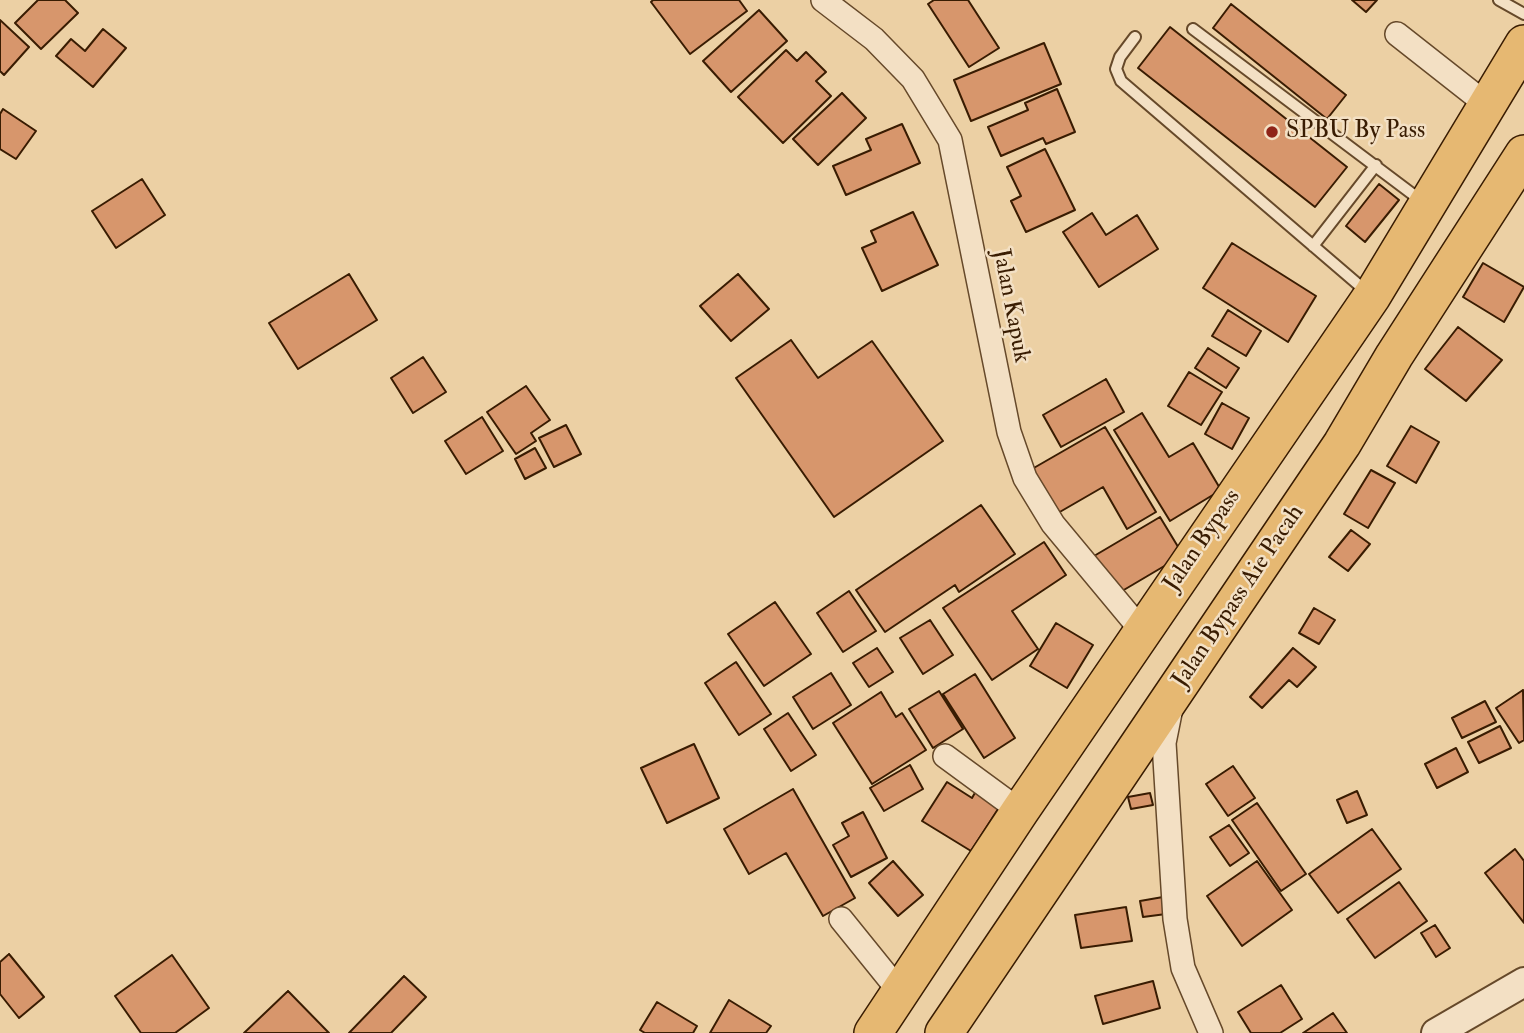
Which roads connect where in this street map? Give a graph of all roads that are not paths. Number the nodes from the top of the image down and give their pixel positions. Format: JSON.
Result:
{"nodes":[{"id":1,"x":823,"y":0,"type":"edge"},
{"id":2,"x":1499,"y":0,"type":"edge"},
{"id":3,"x":1524,"y":14,"type":"edge"},
{"id":4,"x":1193,"y":29,"type":"dead end"},
{"id":5,"x":1397,"y":34,"type":"dead end"},
{"id":6,"x":1135,"y":37,"type":"dead end"},
{"id":7,"x":1524,"y":44,"type":"edge"},
{"id":8,"x":1486,"y":104,"type":"junction"},
{"id":9,"x":1524,"y":154,"type":"edge"},
{"id":10,"x":1376,"y":165,"type":"junction"},
{"id":11,"x":1428,"y":206,"type":"junction"},
{"id":12,"x":1313,"y":246,"type":"junction"},
{"id":13,"x":1372,"y":296,"type":"junction"},
{"id":14,"x":1142,"y":631,"type":"junction"},
{"id":15,"x":1173,"y":695,"type":"junction"},
{"id":16,"x":945,"y":756,"type":"dead end"},
{"id":17,"x":1020,"y":811,"type":"junction"},
{"id":18,"x":841,"y":919,"type":"dead end"},
{"id":19,"x":1524,"y":982,"type":"edge"},
{"id":20,"x":900,"y":992,"type":"junction"},
{"id":21,"x":873,"y":1033,"type":"edge"},
{"id":22,"x":944,"y":1033,"type":"edge"},
{"id":23,"x":1212,"y":1033,"type":"edge"},
{"id":24,"x":1436,"y":1033,"type":"edge"}],
"edges":[{"from":1,"to":14,"type":"street","name":"Jalan Kapuk"},
{"from":2,"to":3,"type":"lane"},
{"from":4,"to":10,"type":"lane"},
{"from":5,"to":8,"type":"street"},
{"from":6,"to":12,"type":"lane"},
{"from":7,"to":8,"type":"highway","name":"Jalan Bypass"},
{"from":8,"to":11,"type":"highway","name":"Jalan Bypass"},
{"from":9,"to":15,"type":"highway","name":"Jalan Bypass Aie Pacah"},
{"from":10,"to":11,"type":"lane"},
{"from":10,"to":12,"type":"lane"},
{"from":11,"to":13,"type":"highway","name":"Jalan Bypass"},
{"from":12,"to":13,"type":"lane"},
{"from":13,"to":14,"type":"highway","name":"Jalan Bypass"},
{"from":14,"to":17,"type":"highway","name":"Jalan Bypass"},
{"from":15,"to":22,"type":"highway","name":"Jalan Bypass Aie Pacah"},
{"from":15,"to":23,"type":"street"},
{"from":16,"to":17,"type":"street"},
{"from":17,"to":20,"type":"highway","name":"Jalan Bypass"},
{"from":18,"to":20,"type":"street"},
{"from":19,"to":24,"type":"street"},
{"from":20,"to":21,"type":"highway","name":"Jalan Bypass"}]}
